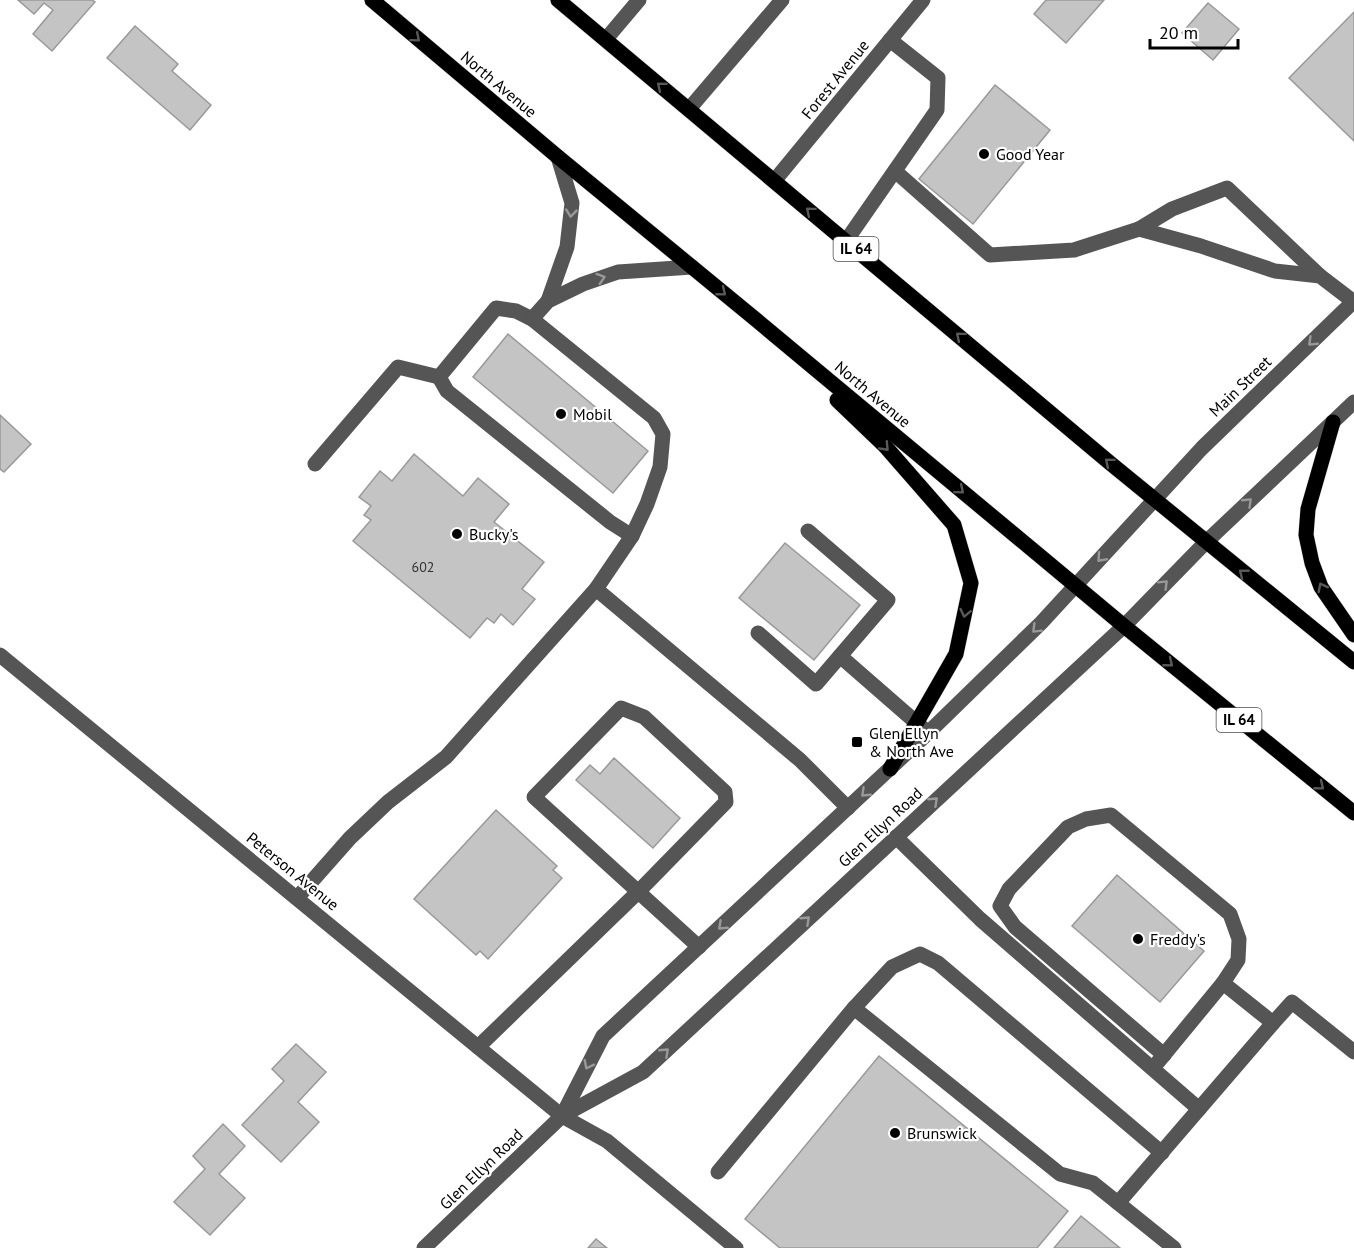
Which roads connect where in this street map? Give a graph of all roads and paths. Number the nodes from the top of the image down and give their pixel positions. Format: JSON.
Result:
{"nodes":[{"id":1,"x":372,"y":0,"type":"edge"},
{"id":2,"x":558,"y":0,"type":"edge"},
{"id":3,"x":639,"y":0,"type":"edge"},
{"id":4,"x":782,"y":0,"type":"edge"},
{"id":5,"x":923,"y":0,"type":"edge"},
{"id":6,"x":606,"y":39,"type":"junction"},
{"id":7,"x":890,"y":40,"type":"junction"},
{"id":8,"x":689,"y":109,"type":"junction"},
{"id":9,"x":558,"y":157,"type":"junction"},
{"id":10,"x":895,"y":171,"type":"junction"},
{"id":11,"x":775,"y":180,"type":"junction"},
{"id":12,"x":1139,"y":229,"type":"junction"},
{"id":13,"x":846,"y":240,"type":"junction"},
{"id":14,"x":692,"y":267,"type":"junction"},
{"id":15,"x":1320,"y":276,"type":"junction"},
{"id":16,"x":548,"y":301,"type":"junction"},
{"id":17,"x":1354,"y":302,"type":"edge"},
{"id":18,"x":754,"y":318,"type":"junction"},
{"id":19,"x":532,"y":319,"type":"junction"},
{"id":20,"x":439,"y":377,"type":"junction"},
{"id":21,"x":1354,"y":402,"type":"edge"},
{"id":22,"x":1333,"y":422,"type":"junction"},
{"id":23,"x":315,"y":464,"type":"dead end"},
{"id":24,"x":1154,"y":499,"type":"junction"},
{"id":25,"x":808,"y":531,"type":"dead end"},
{"id":26,"x":632,"y":536,"type":"junction"},
{"id":27,"x":1206,"y":542,"type":"junction"},
{"id":28,"x":1076,"y":586,"type":"junction"},
{"id":29,"x":596,"y":589,"type":"junction"},
{"id":30,"x":1124,"y":626,"type":"junction"},
{"id":31,"x":758,"y":633,"type":"dead end"},
{"id":32,"x":1354,"y":635,"type":"edge"},
{"id":33,"x":0,"y":655,"type":"edge"},
{"id":34,"x":840,"y":656,"type":"junction"},
{"id":35,"x":1354,"y":662,"type":"edge"},
{"id":36,"x":923,"y":728,"type":"junction"},
{"id":37,"x":890,"y":769,"type":"joint"},
{"id":38,"x":848,"y":808,"type":"junction"},
{"id":39,"x":1354,"y":813,"type":"edge"},
{"id":40,"x":896,"y":837,"type":"junction"},
{"id":41,"x":638,"y":892,"type":"junction"},
{"id":42,"x":297,"y":898,"type":"junction"},
{"id":43,"x":699,"y":947,"type":"junction"},
{"id":44,"x":1223,"y":983,"type":"junction"},
{"id":45,"x":854,"y":1008,"type":"junction"},
{"id":46,"x":1273,"y":1023,"type":"junction"},
{"id":47,"x":478,"y":1047,"type":"junction"},
{"id":48,"x":1354,"y":1052,"type":"edge"},
{"id":49,"x":1164,"y":1055,"type":"junction"},
{"id":50,"x":1152,"y":1069,"type":"junction"},
{"id":51,"x":1199,"y":1109,"type":"junction"},
{"id":52,"x":562,"y":1116,"type":"junction"},
{"id":53,"x":1162,"y":1153,"type":"junction"},
{"id":54,"x":718,"y":1172,"type":"dead end"},
{"id":55,"x":1118,"y":1203,"type":"junction"},
{"id":56,"x":424,"y":1248,"type":"edge"},
{"id":57,"x":736,"y":1248,"type":"edge"},
{"id":58,"x":1173,"y":1248,"type":"edge"}],
"edges":[{"from":1,"to":9,"type":"main road","name":"North Avenue","number":"IL 64","one_way":true},
{"from":2,"to":6,"type":"main road","number":"IL 64"},
{"from":3,"to":6,"type":"street"},
{"from":4,"to":8,"type":"street"},
{"from":5,"to":7,"type":"street","name":"Forest Avenue"},
{"from":8,"to":6,"type":"main road","number":"IL 64","one_way":true},
{"from":7,"to":10,"type":"street"},
{"from":7,"to":11,"type":"street","name":"Forest Avenue"},
{"from":8,"to":11,"type":"main road","number":"IL 64"},
{"from":9,"to":14,"type":"main road","name":"North Avenue","number":"IL 64"},
{"from":9,"to":16,"type":"street","one_way":true},
{"from":10,"to":12,"type":"street"},
{"from":10,"to":13,"type":"street"},
{"from":13,"to":11,"type":"main road","number":"IL 64","one_way":true},
{"from":12,"to":15,"type":"street"},
{"from":12,"to":15,"type":"street"},
{"from":24,"to":13,"type":"main road","number":"IL 64","one_way":true},
{"from":16,"to":14,"type":"street","one_way":true},
{"from":14,"to":18,"type":"main road","name":"North Avenue","number":"IL 64","one_way":true},
{"from":15,"to":17,"type":"street"},
{"from":16,"to":19,"type":"street"},
{"from":17,"to":24,"type":"street","name":"Main Street","one_way":true},
{"from":18,"to":28,"type":"main road","name":"North Avenue","number":"IL 64","one_way":true},
{"from":18,"to":36,"type":"main road","one_way":true},
{"from":19,"to":20,"type":"street"},
{"from":19,"to":26,"type":"street"},
{"from":20,"to":23,"type":"street"},
{"from":20,"to":26,"type":"street"},
{"from":21,"to":22,"type":"street"},
{"from":27,"to":22,"type":"street","one_way":true},
{"from":32,"to":22,"type":"main road","one_way":true},
{"from":24,"to":27,"type":"main road","number":"IL 64"},
{"from":24,"to":28,"type":"street","one_way":true},
{"from":25,"to":34,"type":"street"},
{"from":26,"to":29,"type":"street"},
{"from":30,"to":27,"type":"street","name":"Glen Ellyn Road","one_way":true},
{"from":35,"to":27,"type":"main road","number":"IL 64","one_way":true},
{"from":28,"to":30,"type":"main road","name":"North Avenue","number":"IL 64"},
{"from":28,"to":36,"type":"street","one_way":true},
{"from":29,"to":38,"type":"street"},
{"from":29,"to":42,"type":"street"},
{"from":30,"to":39,"type":"main road","name":"North Avenue","number":"IL 64","one_way":true},
{"from":40,"to":30,"type":"street","name":"Glen Ellyn Road","one_way":true},
{"from":31,"to":34,"type":"street"},
{"from":33,"to":42,"type":"street","name":"Peterson Avenue"},
{"from":34,"to":36,"type":"street"},
{"from":36,"to":37,"type":"main road"},
{"from":37,"to":38,"type":"street","name":"Glen Ellyn Road","one_way":true},
{"from":38,"to":43,"type":"street","name":"Glen Ellyn Road","one_way":true},
{"from":40,"to":50,"type":"street"},
{"from":52,"to":40,"type":"street","name":"Glen Ellyn Road","one_way":true},
{"from":41,"to":41,"type":"street"},
{"from":41,"to":43,"type":"street"},
{"from":41,"to":47,"type":"street"},
{"from":42,"to":47,"type":"street","name":"Peterson Avenue"},
{"from":43,"to":52,"type":"street","name":"Glen Ellyn Road","one_way":true},
{"from":44,"to":46,"type":"street"},
{"from":44,"to":49,"type":"street"},
{"from":44,"to":49,"type":"street"},
{"from":45,"to":53,"type":"street"},
{"from":45,"to":54,"type":"street"},
{"from":45,"to":55,"type":"street"},
{"from":46,"to":48,"type":"street"},
{"from":46,"to":51,"type":"street"},
{"from":47,"to":52,"type":"street","name":"Peterson Avenue"},
{"from":49,"to":50,"type":"street"},
{"from":50,"to":51,"type":"street"},
{"from":51,"to":53,"type":"street"},
{"from":52,"to":56,"type":"street","name":"Glen Ellyn Road"},
{"from":52,"to":57,"type":"street","name":"Peterson Avenue"},
{"from":53,"to":55,"type":"street"},
{"from":55,"to":58,"type":"street"}]}
